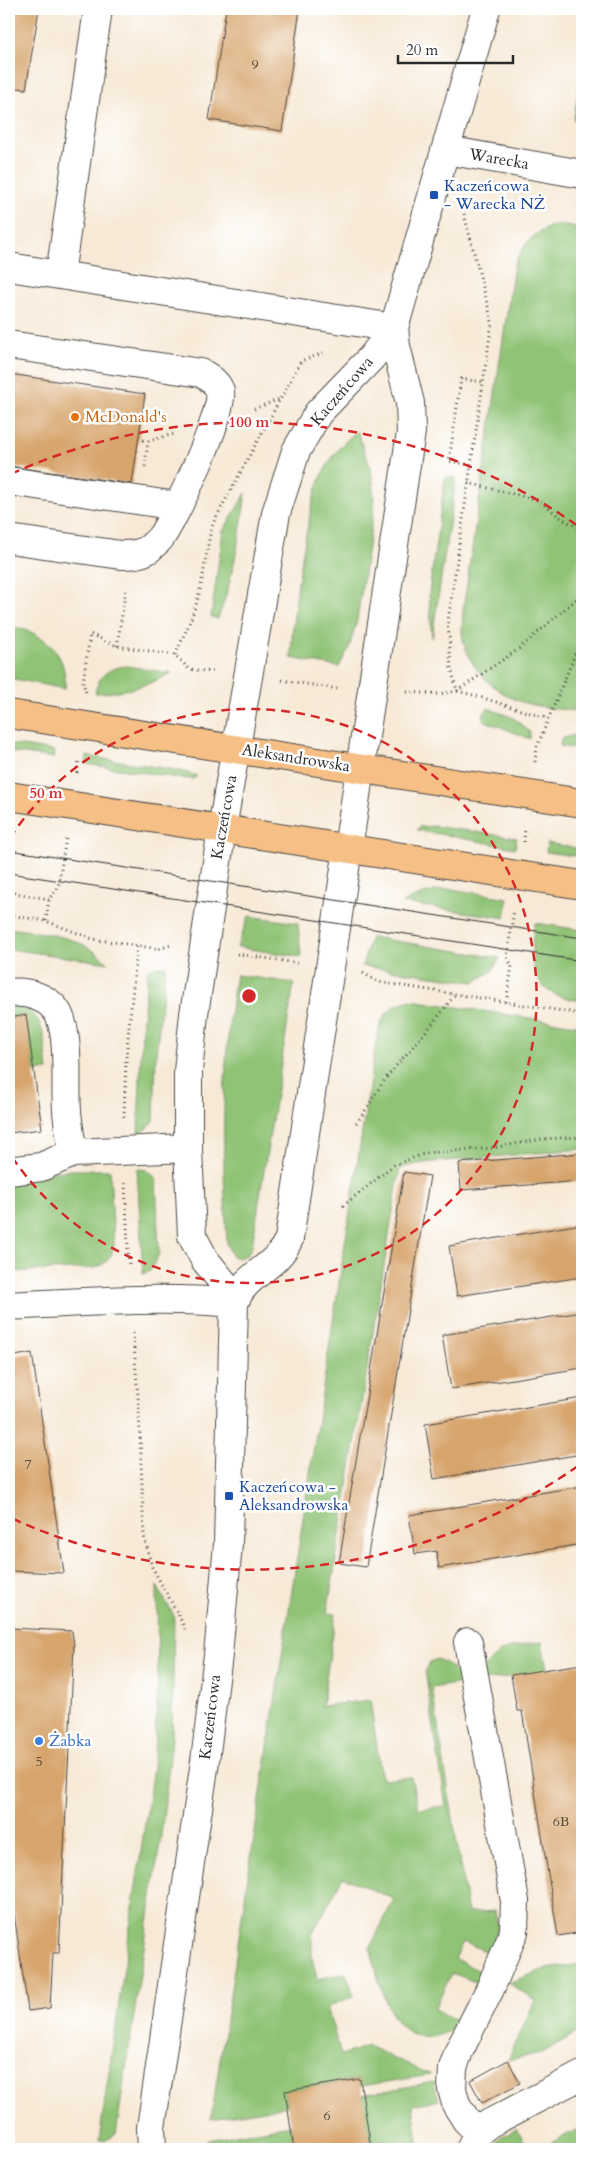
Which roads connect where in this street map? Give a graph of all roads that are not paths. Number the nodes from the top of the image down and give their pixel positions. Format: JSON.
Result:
{"nodes":[{"id":1,"x":98,"y":9,"type":"edge"},
{"id":2,"x":486,"y":9,"type":"edge"},
{"id":3,"x":446,"y":150,"type":"junction"},
{"id":4,"x":582,"y":174,"type":"edge"},
{"id":5,"x":9,"y":267,"type":"edge"},
{"id":6,"x":60,"y":275,"type":"junction"},
{"id":7,"x":394,"y":328,"type":"junction"},
{"id":8,"x":9,"y":345,"type":"edge"},
{"id":9,"x":9,"y":481,"type":"edge"},
{"id":10,"x":178,"y":506,"type":"junction"},
{"id":11,"x":9,"y":539,"type":"edge"},
{"id":12,"x":9,"y":714,"type":"edge"},
{"id":13,"x":236,"y":748,"type":"junction"},
{"id":14,"x":362,"y":768,"type":"junction"},
{"id":15,"x":9,"y":796,"type":"edge"},
{"id":16,"x":582,"y":803,"type":"edge"},
{"id":17,"x":222,"y":829,"type":"junction"},
{"id":18,"x":349,"y":849,"type":"junction"},
{"id":19,"x":582,"y":884,"type":"edge"},
{"id":20,"x":9,"y":992,"type":"edge"},
{"id":21,"x":188,"y":1148,"type":"junction"},
{"id":22,"x":73,"y":1153,"type":"junction"},
{"id":23,"x":9,"y":1171,"type":"edge"},
{"id":24,"x":234,"y":1303,"type":"junction"},
{"id":25,"x":9,"y":1306,"type":"edge"},
{"id":26,"x":468,"y":1642,"type":"dead end"},
{"id":27,"x":582,"y":2075,"type":"edge"},
{"id":28,"x":474,"y":2140,"type":"edge"},
{"id":29,"x":148,"y":2142,"type":"edge"}],
"edges":[{"from":1,"to":6,"type":"street"},
{"from":2,"to":3,"type":"street","name":"Kaczeńcowa"},
{"from":3,"to":4,"type":"street","name":"Warecka"},
{"from":3,"to":7,"type":"street","name":"Kaczeńcowa"},
{"from":5,"to":6,"type":"street"},
{"from":6,"to":7,"type":"street"},
{"from":7,"to":13,"type":"street","name":"Kaczeńcowa"},
{"from":7,"to":14,"type":"street","name":"Kaczeńcowa"},
{"from":8,"to":10,"type":"street"},
{"from":9,"to":10,"type":"street"},
{"from":10,"to":11,"type":"street"},
{"from":12,"to":13,"type":"main road","name":"Aleksandrowska"},
{"from":13,"to":14,"type":"main road","name":"Aleksandrowska"},
{"from":13,"to":17,"type":"street","name":"Kaczeńcowa"},
{"from":14,"to":16,"type":"main road","name":"Aleksandrowska"},
{"from":14,"to":18,"type":"street","name":"Kaczeńcowa"},
{"from":15,"to":17,"type":"main road"},
{"from":17,"to":18,"type":"main road"},
{"from":17,"to":21,"type":"street","name":"Kaczeńcowa"},
{"from":18,"to":19,"type":"main road"},
{"from":18,"to":24,"type":"street","name":"Kaczeńcowa"},
{"from":20,"to":22,"type":"street"},
{"from":21,"to":22,"type":"street"},
{"from":21,"to":24,"type":"street","name":"Kaczeńcowa"},
{"from":22,"to":23,"type":"street"},
{"from":24,"to":25,"type":"street"},
{"from":24,"to":29,"type":"street","name":"Kaczeńcowa"},
{"from":26,"to":28,"type":"street"},
{"from":27,"to":28,"type":"street"}]}
